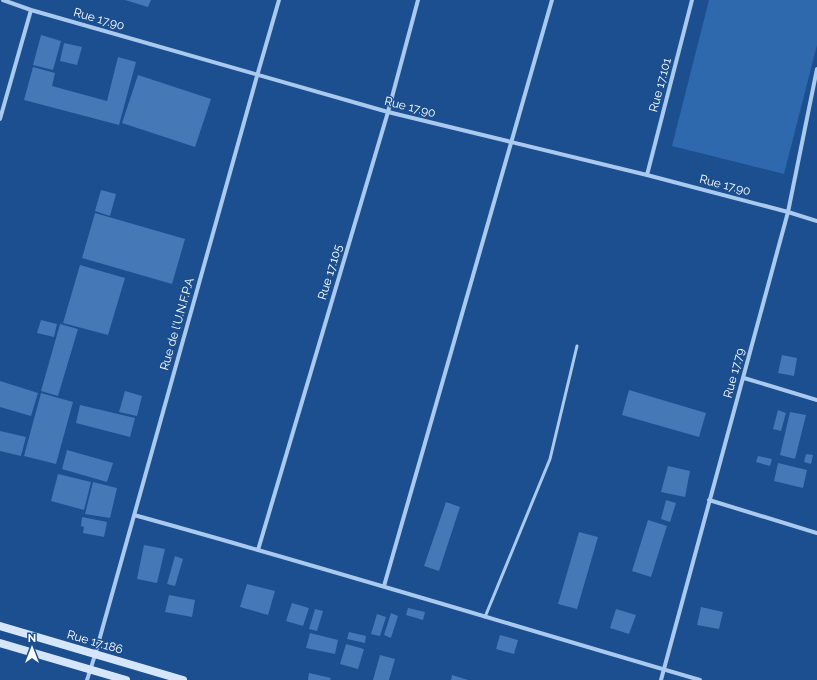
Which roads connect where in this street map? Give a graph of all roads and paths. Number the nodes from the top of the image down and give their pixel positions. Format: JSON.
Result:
{"nodes":[{"id":1,"x":3,"y":0,"type":"edge"},
{"id":2,"x":279,"y":0,"type":"edge"},
{"id":3,"x":418,"y":0,"type":"edge"},
{"id":4,"x":552,"y":0,"type":"edge"},
{"id":5,"x":692,"y":0,"type":"edge"},
{"id":6,"x":31,"y":10,"type":"junction"},
{"id":7,"x":817,"y":68,"type":"edge"},
{"id":8,"x":257,"y":76,"type":"junction"},
{"id":9,"x":388,"y":112,"type":"junction"},
{"id":10,"x":0,"y":119,"type":"edge"},
{"id":11,"x":512,"y":143,"type":"junction"},
{"id":12,"x":647,"y":175,"type":"junction"},
{"id":13,"x":788,"y":212,"type":"junction"},
{"id":14,"x":817,"y":221,"type":"edge"},
{"id":15,"x":577,"y":346,"type":"dead end"},
{"id":16,"x":744,"y":378,"type":"junction"},
{"id":17,"x":817,"y":400,"type":"edge"},
{"id":18,"x":709,"y":500,"type":"junction"},
{"id":19,"x":134,"y":515,"type":"junction"},
{"id":20,"x":817,"y":533,"type":"edge"},
{"id":21,"x":258,"y":550,"type":"junction"},
{"id":22,"x":384,"y":586,"type":"junction"},
{"id":23,"x":485,"y":617,"type":"junction"},
{"id":24,"x":0,"y":626,"type":"edge"},
{"id":25,"x":0,"y":643,"type":"edge"},
{"id":26,"x":95,"y":655,"type":"junction"},
{"id":27,"x":664,"y":669,"type":"junction"},
{"id":28,"x":90,"y":670,"type":"junction"},
{"id":29,"x":87,"y":680,"type":"edge"},
{"id":30,"x":126,"y":680,"type":"edge"},
{"id":31,"x":183,"y":680,"type":"edge"},
{"id":32,"x":661,"y":680,"type":"edge"},
{"id":33,"x":700,"y":680,"type":"edge"}],
"edges":[{"from":1,"to":6,"type":"street","name":"Rue 17.90"},
{"from":2,"to":8,"type":"street","name":"Rue de l'U.N.F.P.A"},
{"from":3,"to":9,"type":"street","name":"Rue 17.105"},
{"from":4,"to":11,"type":"street"},
{"from":5,"to":12,"type":"street","name":"Rue 17.101"},
{"from":6,"to":8,"type":"street","name":"Rue 17.90"},
{"from":6,"to":10,"type":"street"},
{"from":7,"to":13,"type":"street","name":"Rue 17.79"},
{"from":8,"to":9,"type":"street","name":"Rue 17.90"},
{"from":8,"to":19,"type":"street","name":"Rue de l'U.N.F.P.A"},
{"from":9,"to":11,"type":"street","name":"Rue 17.90"},
{"from":9,"to":21,"type":"street","name":"Rue 17.105"},
{"from":11,"to":12,"type":"street","name":"Rue 17.90"},
{"from":11,"to":22,"type":"street"},
{"from":12,"to":13,"type":"street","name":"Rue 17.90"},
{"from":13,"to":14,"type":"street","name":"Rue 17.90"},
{"from":13,"to":16,"type":"street","name":"Rue 17.79"},
{"from":15,"to":23,"type":"lane"},
{"from":16,"to":17,"type":"street"},
{"from":16,"to":18,"type":"street","name":"Rue 17.79"},
{"from":18,"to":20,"type":"street"},
{"from":18,"to":27,"type":"street","name":"Rue 17.79"},
{"from":19,"to":21,"type":"street"},
{"from":19,"to":26,"type":"street","name":"Rue de l'U.N.F.P.A"},
{"from":21,"to":22,"type":"street"},
{"from":22,"to":23,"type":"street"},
{"from":23,"to":27,"type":"street"},
{"from":24,"to":26,"type":"main road","name":"Rue 17.186"},
{"from":25,"to":28,"type":"main road"},
{"from":26,"to":28,"type":"street","name":"Rue de l'U.N.F.P.A"},
{"from":26,"to":31,"type":"main road","name":"Rue 17.186"},
{"from":27,"to":32,"type":"street","name":"Rue 17.79"},
{"from":27,"to":33,"type":"street"},
{"from":28,"to":29,"type":"street"},
{"from":28,"to":30,"type":"main road"}]}
